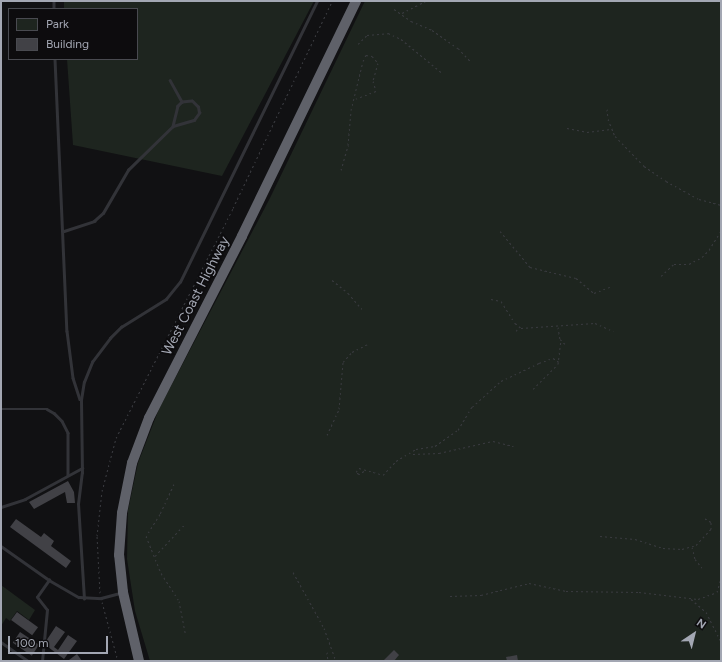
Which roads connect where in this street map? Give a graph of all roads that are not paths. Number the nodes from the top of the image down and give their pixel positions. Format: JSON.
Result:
{"nodes":[{"id":1,"x":317,"y":1,"type":"edge"},
{"id":2,"x":356,"y":1,"type":"edge"},
{"id":3,"x":55,"y":60,"type":"edge"},
{"id":4,"x":170,"y":80,"type":"dead end"},
{"id":5,"x":182,"y":102,"type":"junction"},
{"id":6,"x":173,"y":126,"type":"junction"},
{"id":7,"x":64,"y":231,"type":"junction"},
{"id":8,"x":81,"y":400,"type":"junction"},
{"id":9,"x":1,"y":409,"type":"edge"},
{"id":10,"x":82,"y":468,"type":"junction"},
{"id":11,"x":68,"y":475,"type":"junction"},
{"id":12,"x":1,"y":507,"type":"edge"},
{"id":13,"x":1,"y":546,"type":"edge"},
{"id":14,"x":49,"y":580,"type":"junction"},
{"id":15,"x":123,"y":592,"type":"junction"},
{"id":16,"x":84,"y":599,"type":"junction"},
{"id":17,"x":130,"y":618,"type":"junction"},
{"id":18,"x":1,"y":642,"type":"edge"},
{"id":19,"x":28,"y":661,"type":"edge"},
{"id":20,"x":42,"y":661,"type":"edge"},
{"id":21,"x":139,"y":661,"type":"edge"},
{"id":22,"x":145,"y":661,"type":"edge"}],
"edges":[{"from":1,"to":8,"type":"lane"},
{"from":2,"to":15,"type":"highway","name":"West Coast Highway"},
{"from":3,"to":7,"type":"lane"},
{"from":4,"to":5,"type":"lane"},
{"from":5,"to":6,"type":"lane"},
{"from":5,"to":6,"type":"lane"},
{"from":6,"to":7,"type":"lane"},
{"from":7,"to":8,"type":"lane"},
{"from":8,"to":10,"type":"lane"},
{"from":9,"to":11,"type":"lane"},
{"from":10,"to":11,"type":"lane"},
{"from":10,"to":16,"type":"lane"},
{"from":11,"to":12,"type":"lane"},
{"from":13,"to":14,"type":"lane"},
{"from":14,"to":16,"type":"lane"},
{"from":14,"to":20,"type":"lane"},
{"from":15,"to":16,"type":"lane"},
{"from":15,"to":17,"type":"highway","name":"West Coast Highway"},
{"from":17,"to":21,"type":"highway","name":"West Coast Highway"},
{"from":17,"to":22,"type":"highway","name":"West Coast Highway"},
{"from":18,"to":19,"type":"lane"}]}
